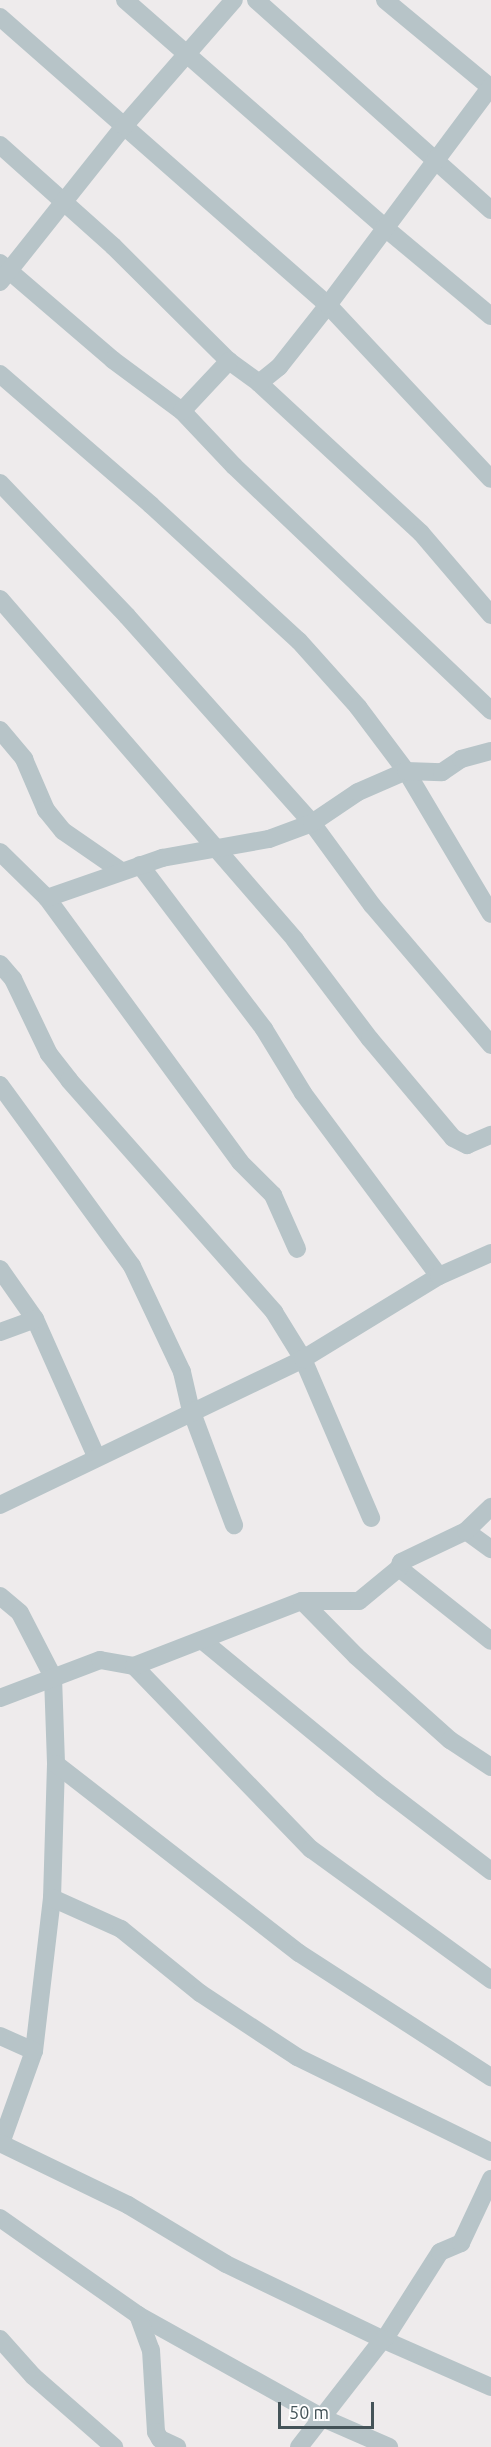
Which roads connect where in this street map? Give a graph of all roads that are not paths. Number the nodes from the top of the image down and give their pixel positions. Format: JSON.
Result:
{"nodes":[{"id":1,"x":125,"y":0,"type":"edge"},
{"id":2,"x":234,"y":0,"type":"edge"},
{"id":3,"x":256,"y":0,"type":"edge"},
{"id":4,"x":385,"y":0,"type":"edge"},
{"id":5,"x":0,"y":17,"type":"edge"},
{"id":6,"x":186,"y":54,"type":"junction"},
{"id":7,"x":491,"y":87,"type":"edge"},
{"id":8,"x":124,"y":126,"type":"junction"},
{"id":9,"x":0,"y":145,"type":"edge"},
{"id":10,"x":434,"y":160,"type":"junction"},
{"id":11,"x":63,"y":204,"type":"junction"},
{"id":12,"x":491,"y":210,"type":"edge"},
{"id":13,"x":384,"y":228,"type":"junction"},
{"id":14,"x":3,"y":272,"type":"edge"},
{"id":15,"x":328,"y":305,"type":"junction"},
{"id":16,"x":491,"y":316,"type":"edge"},
{"id":17,"x":229,"y":361,"type":"junction"},
{"id":18,"x":0,"y":374,"type":"edge"},
{"id":19,"x":259,"y":383,"type":"junction"},
{"id":20,"x":182,"y":411,"type":"junction"},
{"id":21,"x":491,"y":479,"type":"edge"},
{"id":22,"x":0,"y":483,"type":"edge"},
{"id":23,"x":0,"y":599,"type":"edge"},
{"id":24,"x":491,"y":615,"type":"edge"},
{"id":25,"x":491,"y":711,"type":"edge"},
{"id":26,"x":0,"y":730,"type":"edge"},
{"id":27,"x":491,"y":751,"type":"edge"},
{"id":28,"x":406,"y":771,"type":"junction"},
{"id":29,"x":312,"y":823,"type":"junction"},
{"id":30,"x":214,"y":847,"type":"junction"},
{"id":31,"x":0,"y":852,"type":"edge"},
{"id":32,"x":140,"y":865,"type":"junction"},
{"id":33,"x":121,"y":871,"type":"junction"},
{"id":34,"x":47,"y":898,"type":"junction"},
{"id":35,"x":491,"y":914,"type":"edge"},
{"id":36,"x":0,"y":964,"type":"edge"},
{"id":37,"x":491,"y":1045,"type":"edge"},
{"id":38,"x":0,"y":1085,"type":"edge"},
{"id":39,"x":491,"y":1136,"type":"edge"},
{"id":40,"x":297,"y":1249,"type":"dead end"},
{"id":41,"x":491,"y":1254,"type":"edge"},
{"id":42,"x":0,"y":1269,"type":"edge"},
{"id":43,"x":440,"y":1276,"type":"junction"},
{"id":44,"x":35,"y":1319,"type":"junction"},
{"id":45,"x":0,"y":1332,"type":"edge"},
{"id":46,"x":303,"y":1359,"type":"junction"},
{"id":47,"x":191,"y":1410,"type":"junction"},
{"id":48,"x":96,"y":1456,"type":"junction"},
{"id":49,"x":0,"y":1505,"type":"edge"},
{"id":50,"x":491,"y":1506,"type":"edge"},
{"id":51,"x":371,"y":1518,"type":"dead end"},
{"id":52,"x":234,"y":1525,"type":"dead end"},
{"id":53,"x":466,"y":1531,"type":"junction"},
{"id":54,"x":491,"y":1550,"type":"edge"},
{"id":55,"x":399,"y":1568,"type":"junction"},
{"id":56,"x":0,"y":1596,"type":"edge"},
{"id":57,"x":302,"y":1601,"type":"junction"},
{"id":58,"x":203,"y":1641,"type":"junction"},
{"id":59,"x":491,"y":1641,"type":"edge"},
{"id":60,"x":134,"y":1666,"type":"junction"},
{"id":61,"x":53,"y":1677,"type":"junction"},
{"id":62,"x":0,"y":1698,"type":"edge"},
{"id":63,"x":56,"y":1764,"type":"junction"},
{"id":64,"x":491,"y":1767,"type":"edge"},
{"id":65,"x":491,"y":1871,"type":"edge"},
{"id":66,"x":52,"y":1898,"type":"junction"},
{"id":67,"x":491,"y":1980,"type":"edge"},
{"id":68,"x":0,"y":2036,"type":"edge"},
{"id":69,"x":34,"y":2051,"type":"junction"},
{"id":70,"x":491,"y":2077,"type":"edge"},
{"id":71,"x":0,"y":2143,"type":"edge"},
{"id":72,"x":491,"y":2152,"type":"edge"},
{"id":73,"x":491,"y":2179,"type":"edge"},
{"id":74,"x":0,"y":2218,"type":"edge"},
{"id":75,"x":138,"y":2314,"type":"junction"},
{"id":76,"x":0,"y":2339,"type":"edge"},
{"id":77,"x":383,"y":2340,"type":"junction"},
{"id":78,"x":491,"y":2387,"type":"edge"},
{"id":79,"x":325,"y":2419,"type":"junction"},
{"id":80,"x":114,"y":2447,"type":"edge"},
{"id":81,"x":177,"y":2447,"type":"edge"},
{"id":82,"x":299,"y":2447,"type":"edge"},
{"id":83,"x":389,"y":2447,"type":"edge"}],
"edges":[{"from":1,"to":6,"type":"street"},
{"from":2,"to":6,"type":"street"},
{"from":3,"to":10,"type":"street"},
{"from":4,"to":7,"type":"street"},
{"from":5,"to":8,"type":"street"},
{"from":6,"to":8,"type":"street"},
{"from":6,"to":13,"type":"street"},
{"from":7,"to":10,"type":"street"},
{"from":8,"to":11,"type":"street"},
{"from":8,"to":15,"type":"street"},
{"from":9,"to":11,"type":"street"},
{"from":10,"to":12,"type":"street"},
{"from":10,"to":13,"type":"street"},
{"from":11,"to":14,"type":"street"},
{"from":11,"to":17,"type":"street"},
{"from":13,"to":15,"type":"street"},
{"from":13,"to":16,"type":"street"},
{"from":14,"to":20,"type":"street"},
{"from":15,"to":19,"type":"street"},
{"from":15,"to":21,"type":"street"},
{"from":17,"to":19,"type":"street"},
{"from":17,"to":20,"type":"street"},
{"from":18,"to":28,"type":"street"},
{"from":19,"to":24,"type":"street"},
{"from":20,"to":25,"type":"street"},
{"from":22,"to":29,"type":"street"},
{"from":23,"to":30,"type":"street"},
{"from":26,"to":33,"type":"street"},
{"from":27,"to":28,"type":"street"},
{"from":28,"to":29,"type":"street"},
{"from":28,"to":35,"type":"street"},
{"from":29,"to":30,"type":"street"},
{"from":29,"to":37,"type":"street"},
{"from":30,"to":32,"type":"street"},
{"from":30,"to":39,"type":"street"},
{"from":31,"to":34,"type":"street"},
{"from":32,"to":33,"type":"street"},
{"from":32,"to":43,"type":"street"},
{"from":33,"to":34,"type":"street"},
{"from":34,"to":40,"type":"street"},
{"from":36,"to":46,"type":"street"},
{"from":38,"to":47,"type":"street"},
{"from":41,"to":43,"type":"street"},
{"from":42,"to":44,"type":"street"},
{"from":43,"to":46,"type":"street"},
{"from":44,"to":45,"type":"street"},
{"from":44,"to":48,"type":"street"},
{"from":46,"to":47,"type":"street"},
{"from":46,"to":51,"type":"street"},
{"from":47,"to":48,"type":"street"},
{"from":47,"to":52,"type":"street"},
{"from":48,"to":49,"type":"street"},
{"from":50,"to":53,"type":"street"},
{"from":53,"to":54,"type":"street"},
{"from":53,"to":55,"type":"street"},
{"from":55,"to":57,"type":"street"},
{"from":55,"to":59,"type":"street"},
{"from":56,"to":61,"type":"street"},
{"from":57,"to":58,"type":"street"},
{"from":57,"to":64,"type":"street"},
{"from":58,"to":60,"type":"street"},
{"from":58,"to":65,"type":"street"},
{"from":60,"to":61,"type":"street"},
{"from":60,"to":67,"type":"street"},
{"from":61,"to":62,"type":"street"},
{"from":61,"to":63,"type":"street"},
{"from":63,"to":66,"type":"street"},
{"from":63,"to":70,"type":"street"},
{"from":66,"to":69,"type":"street"},
{"from":66,"to":72,"type":"street"},
{"from":68,"to":69,"type":"street"},
{"from":69,"to":71,"type":"street"},
{"from":71,"to":77,"type":"street"},
{"from":73,"to":77,"type":"street"},
{"from":74,"to":75,"type":"street"},
{"from":75,"to":79,"type":"street"},
{"from":75,"to":81,"type":"street"},
{"from":76,"to":80,"type":"street"},
{"from":77,"to":78,"type":"street"},
{"from":77,"to":79,"type":"street"},
{"from":79,"to":82,"type":"street"},
{"from":79,"to":83,"type":"street"}]}
